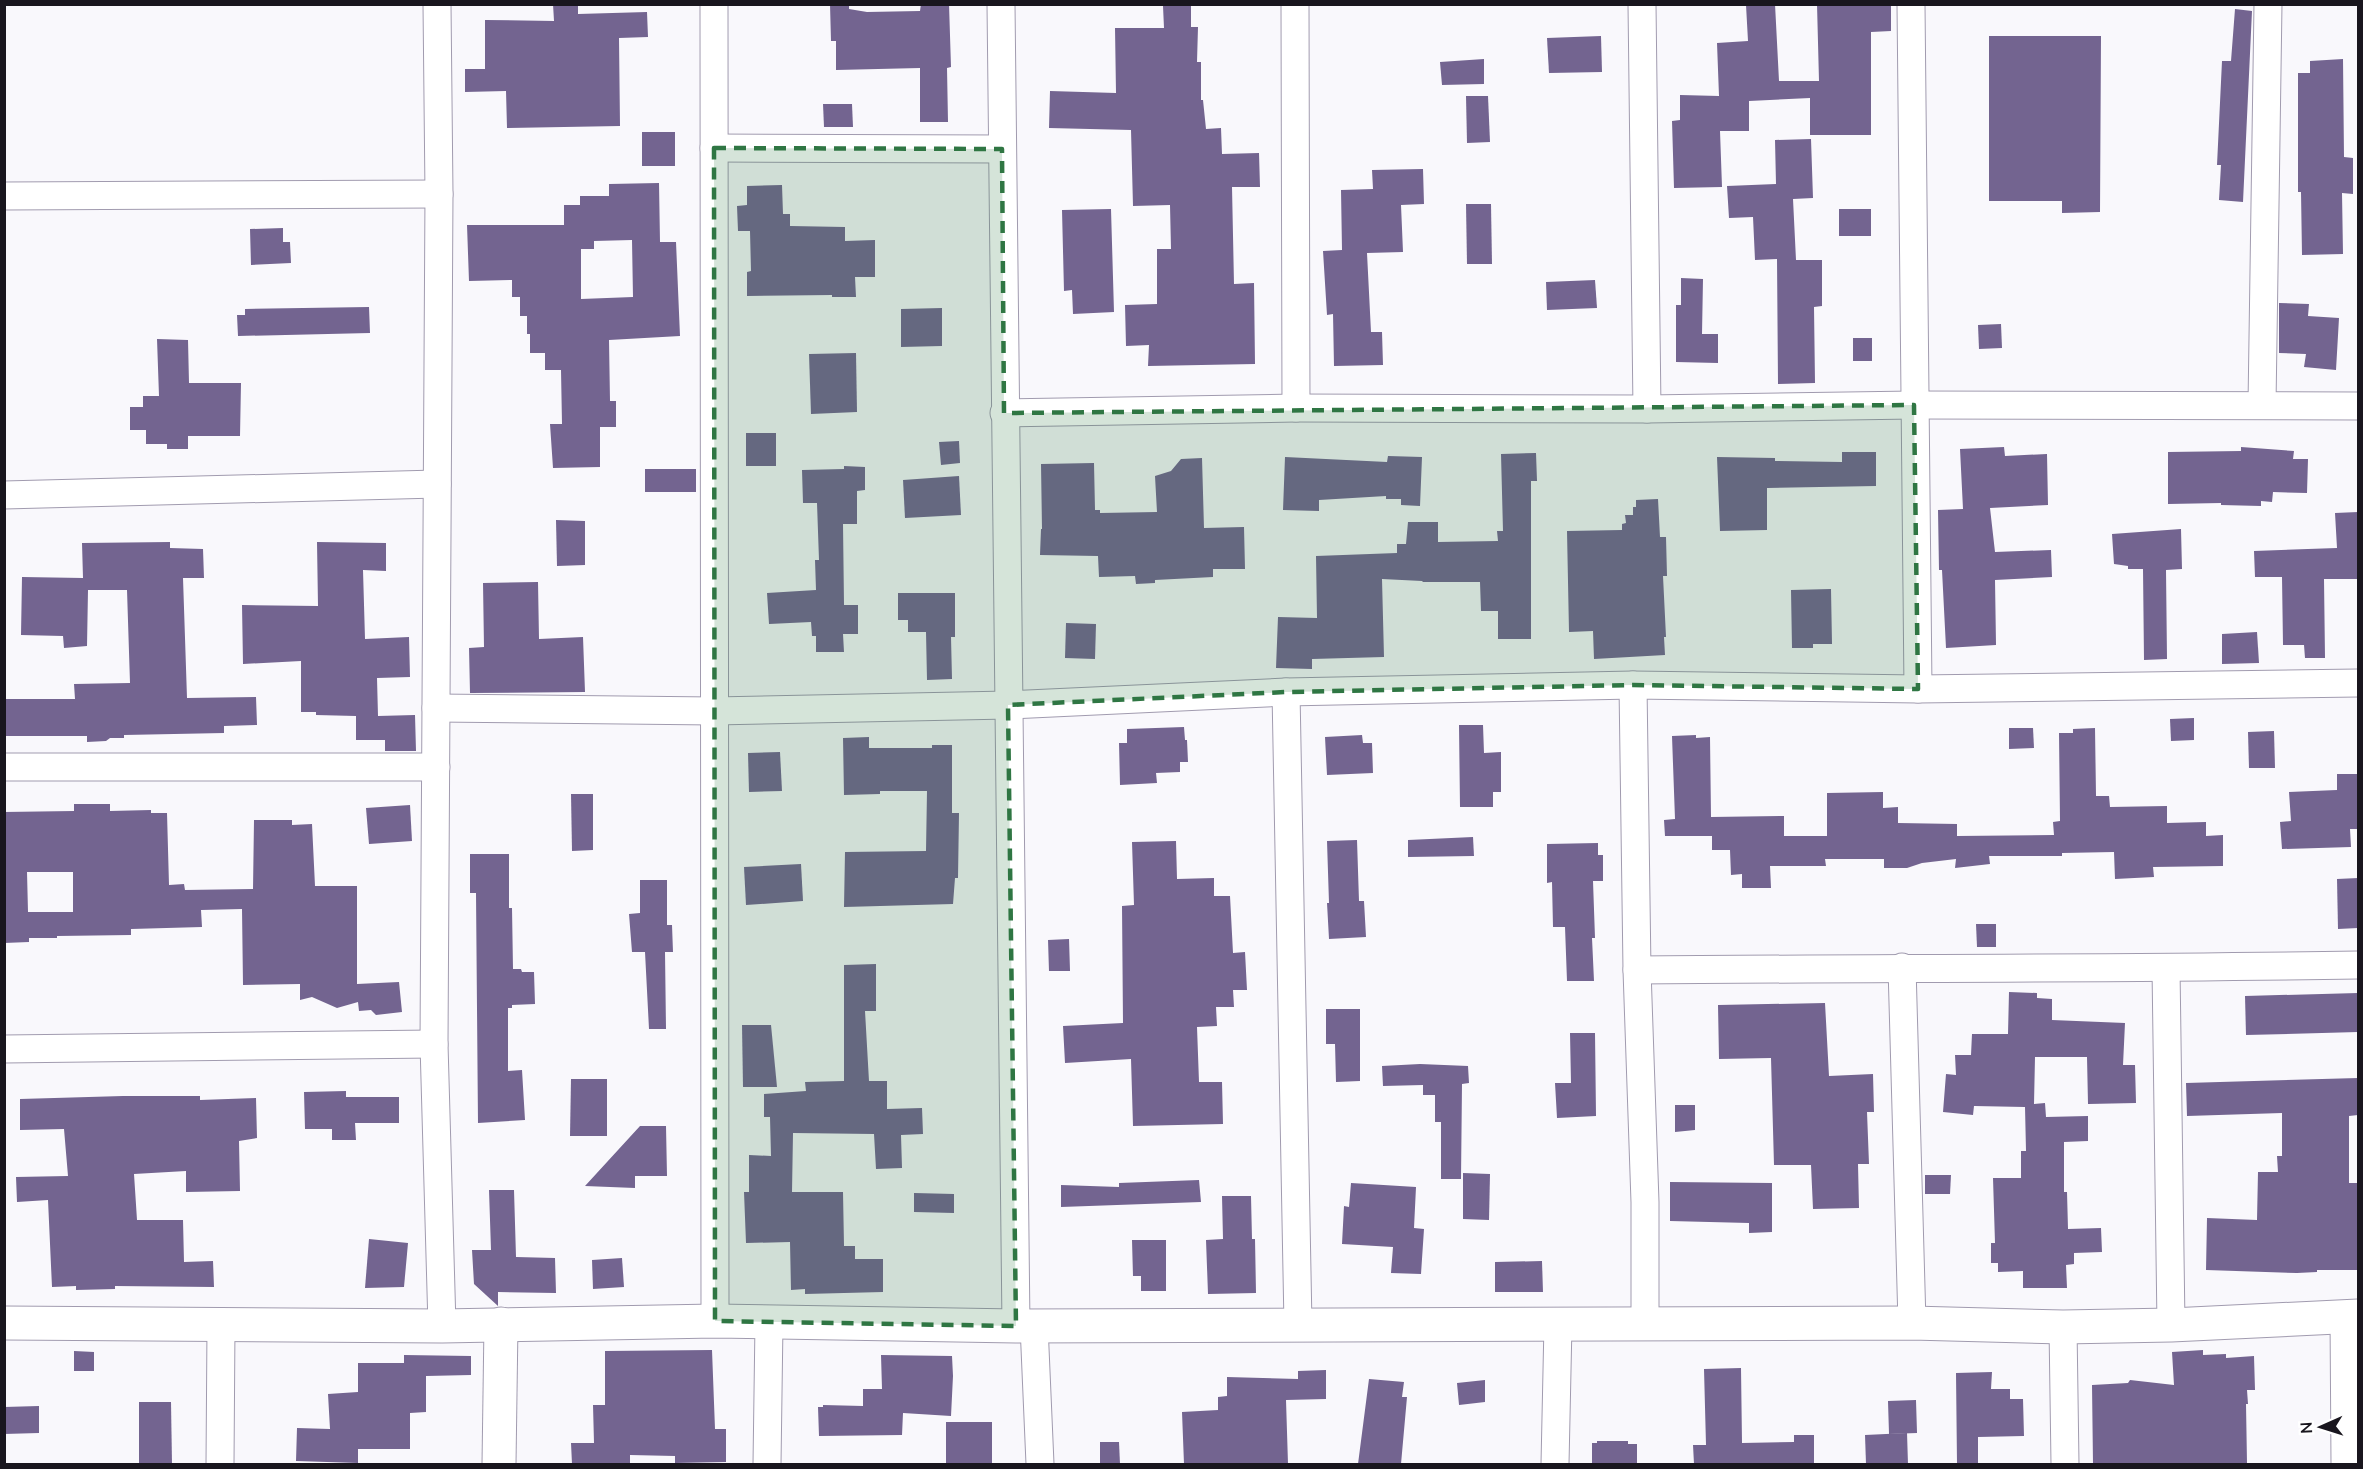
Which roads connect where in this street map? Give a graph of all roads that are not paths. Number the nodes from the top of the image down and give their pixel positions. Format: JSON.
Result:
{"nodes":[{"id":1,"x":437,"y":4,"type":"edge"},
{"id":2,"x":714,"y":4,"type":"edge"},
{"id":3,"x":1001,"y":4,"type":"edge"},
{"id":4,"x":1295,"y":4,"type":"edge"},
{"id":5,"x":1642,"y":4,"type":"edge"},
{"id":6,"x":1911,"y":4,"type":"edge"},
{"id":7,"x":2268,"y":4,"type":"edge"},
{"id":8,"x":714,"y":148,"type":"junction"},
{"id":9,"x":1002,"y":149,"type":"junction"},
{"id":10,"x":439,"y":194,"type":"junction"},
{"id":11,"x":4,"y":196,"type":"edge"},
{"id":12,"x":1914,"y":405,"type":"junction"},
{"id":13,"x":2262,"y":405,"type":"junction"},
{"id":14,"x":2358,"y":406,"type":"edge"},
{"id":15,"x":1296,"y":408,"type":"junction"},
{"id":16,"x":1647,"y":409,"type":"junction"},
{"id":17,"x":1004,"y":413,"type":"junction"},
{"id":18,"x":4,"y":483,"type":"edge"},
{"id":19,"x":437,"y":484,"type":"junction"},
{"id":20,"x":4,"y":495,"type":"edge"},
{"id":21,"x":2358,"y":683,"type":"edge"},
{"id":22,"x":1633,"y":685,"type":"junction"},
{"id":23,"x":1918,"y":689,"type":"junction"},
{"id":24,"x":1286,"y":692,"type":"junction"},
{"id":25,"x":1008,"y":705,"type":"junction"},
{"id":26,"x":436,"y":708,"type":"junction"},
{"id":27,"x":714,"y":711,"type":"junction"},
{"id":28,"x":4,"y":767,"type":"edge"},
{"id":29,"x":436,"y":767,"type":"junction"},
{"id":30,"x":2358,"y":965,"type":"edge"},
{"id":31,"x":1902,"y":967,"type":"junction"},
{"id":32,"x":2166,"y":968,"type":"junction"},
{"id":33,"x":1637,"y":970,"type":"junction"},
{"id":34,"x":434,"y":1044,"type":"junction"},
{"id":35,"x":4,"y":1049,"type":"edge"},
{"id":36,"x":2351,"y":1316,"type":"edge"},
{"id":37,"x":715,"y":1321,"type":"junction"},
{"id":38,"x":4,"y":1323,"type":"edge"},
{"id":39,"x":769,"y":1323,"type":"junction"},
{"id":40,"x":1645,"y":1323,"type":"junction"},
{"id":41,"x":1912,"y":1323,"type":"junction"},
{"id":42,"x":501,"y":1324,"type":"junction"},
{"id":43,"x":1558,"y":1324,"type":"junction"},
{"id":44,"x":1025,"y":1325,"type":"junction"},
{"id":45,"x":1298,"y":1325,"type":"junction"},
{"id":46,"x":2171,"y":1325,"type":"junction"},
{"id":47,"x":221,"y":1326,"type":"junction"},
{"id":48,"x":442,"y":1326,"type":"junction"},
{"id":49,"x":2062,"y":1327,"type":"junction"},
{"id":50,"x":220,"y":1464,"type":"edge"},
{"id":51,"x":499,"y":1464,"type":"edge"},
{"id":52,"x":767,"y":1464,"type":"edge"},
{"id":53,"x":1040,"y":1464,"type":"edge"},
{"id":54,"x":1555,"y":1464,"type":"edge"},
{"id":55,"x":2065,"y":1464,"type":"edge"},
{"id":56,"x":2345,"y":1464,"type":"edge"}],
"edges":[{"from":1,"to":10,"type":"street"},
{"from":2,"to":8,"type":"street"},
{"from":3,"to":9,"type":"street"},
{"from":4,"to":15,"type":"street"},
{"from":5,"to":16,"type":"street"},
{"from":6,"to":12,"type":"street"},
{"from":7,"to":13,"type":"street"},
{"from":8,"to":9,"type":"street"},
{"from":8,"to":27,"type":"street"},
{"from":9,"to":17,"type":"street"},
{"from":10,"to":11,"type":"street"},
{"from":10,"to":19,"type":"street"},
{"from":12,"to":13,"type":"street"},
{"from":12,"to":16,"type":"street"},
{"from":12,"to":23,"type":"street"},
{"from":13,"to":14,"type":"street"},
{"from":15,"to":16,"type":"street"},
{"from":15,"to":17,"type":"street"},
{"from":17,"to":25,"type":"street"},
{"from":18,"to":19,"type":"street"},
{"from":19,"to":20,"type":"street"},
{"from":19,"to":26,"type":"street"},
{"from":21,"to":23,"type":"street"},
{"from":22,"to":23,"type":"street"},
{"from":22,"to":24,"type":"street"},
{"from":22,"to":33,"type":"street"},
{"from":24,"to":25,"type":"street"},
{"from":24,"to":45,"type":"street"},
{"from":25,"to":27,"type":"street"},
{"from":25,"to":44,"type":"street"},
{"from":26,"to":27,"type":"street"},
{"from":26,"to":29,"type":"street"},
{"from":27,"to":37,"type":"street"},
{"from":28,"to":29,"type":"street"},
{"from":29,"to":34,"type":"street"},
{"from":30,"to":32,"type":"street"},
{"from":31,"to":32,"type":"street"},
{"from":31,"to":33,"type":"street"},
{"from":31,"to":41,"type":"street"},
{"from":32,"to":46,"type":"street"},
{"from":33,"to":40,"type":"street"},
{"from":34,"to":35,"type":"street"},
{"from":34,"to":48,"type":"street"},
{"from":36,"to":46,"type":"street"},
{"from":36,"to":56,"type":"street"},
{"from":37,"to":39,"type":"street"},
{"from":37,"to":42,"type":"street"},
{"from":38,"to":47,"type":"street"},
{"from":39,"to":44,"type":"street"},
{"from":39,"to":52,"type":"street"},
{"from":40,"to":41,"type":"street"},
{"from":40,"to":43,"type":"street"},
{"from":41,"to":49,"type":"street"},
{"from":42,"to":48,"type":"street"},
{"from":42,"to":51,"type":"street"},
{"from":43,"to":45,"type":"street"},
{"from":43,"to":54,"type":"street"},
{"from":44,"to":45,"type":"street"},
{"from":44,"to":53,"type":"street"},
{"from":46,"to":49,"type":"street"},
{"from":47,"to":48,"type":"street"},
{"from":47,"to":50,"type":"street"},
{"from":49,"to":55,"type":"street"}]}
